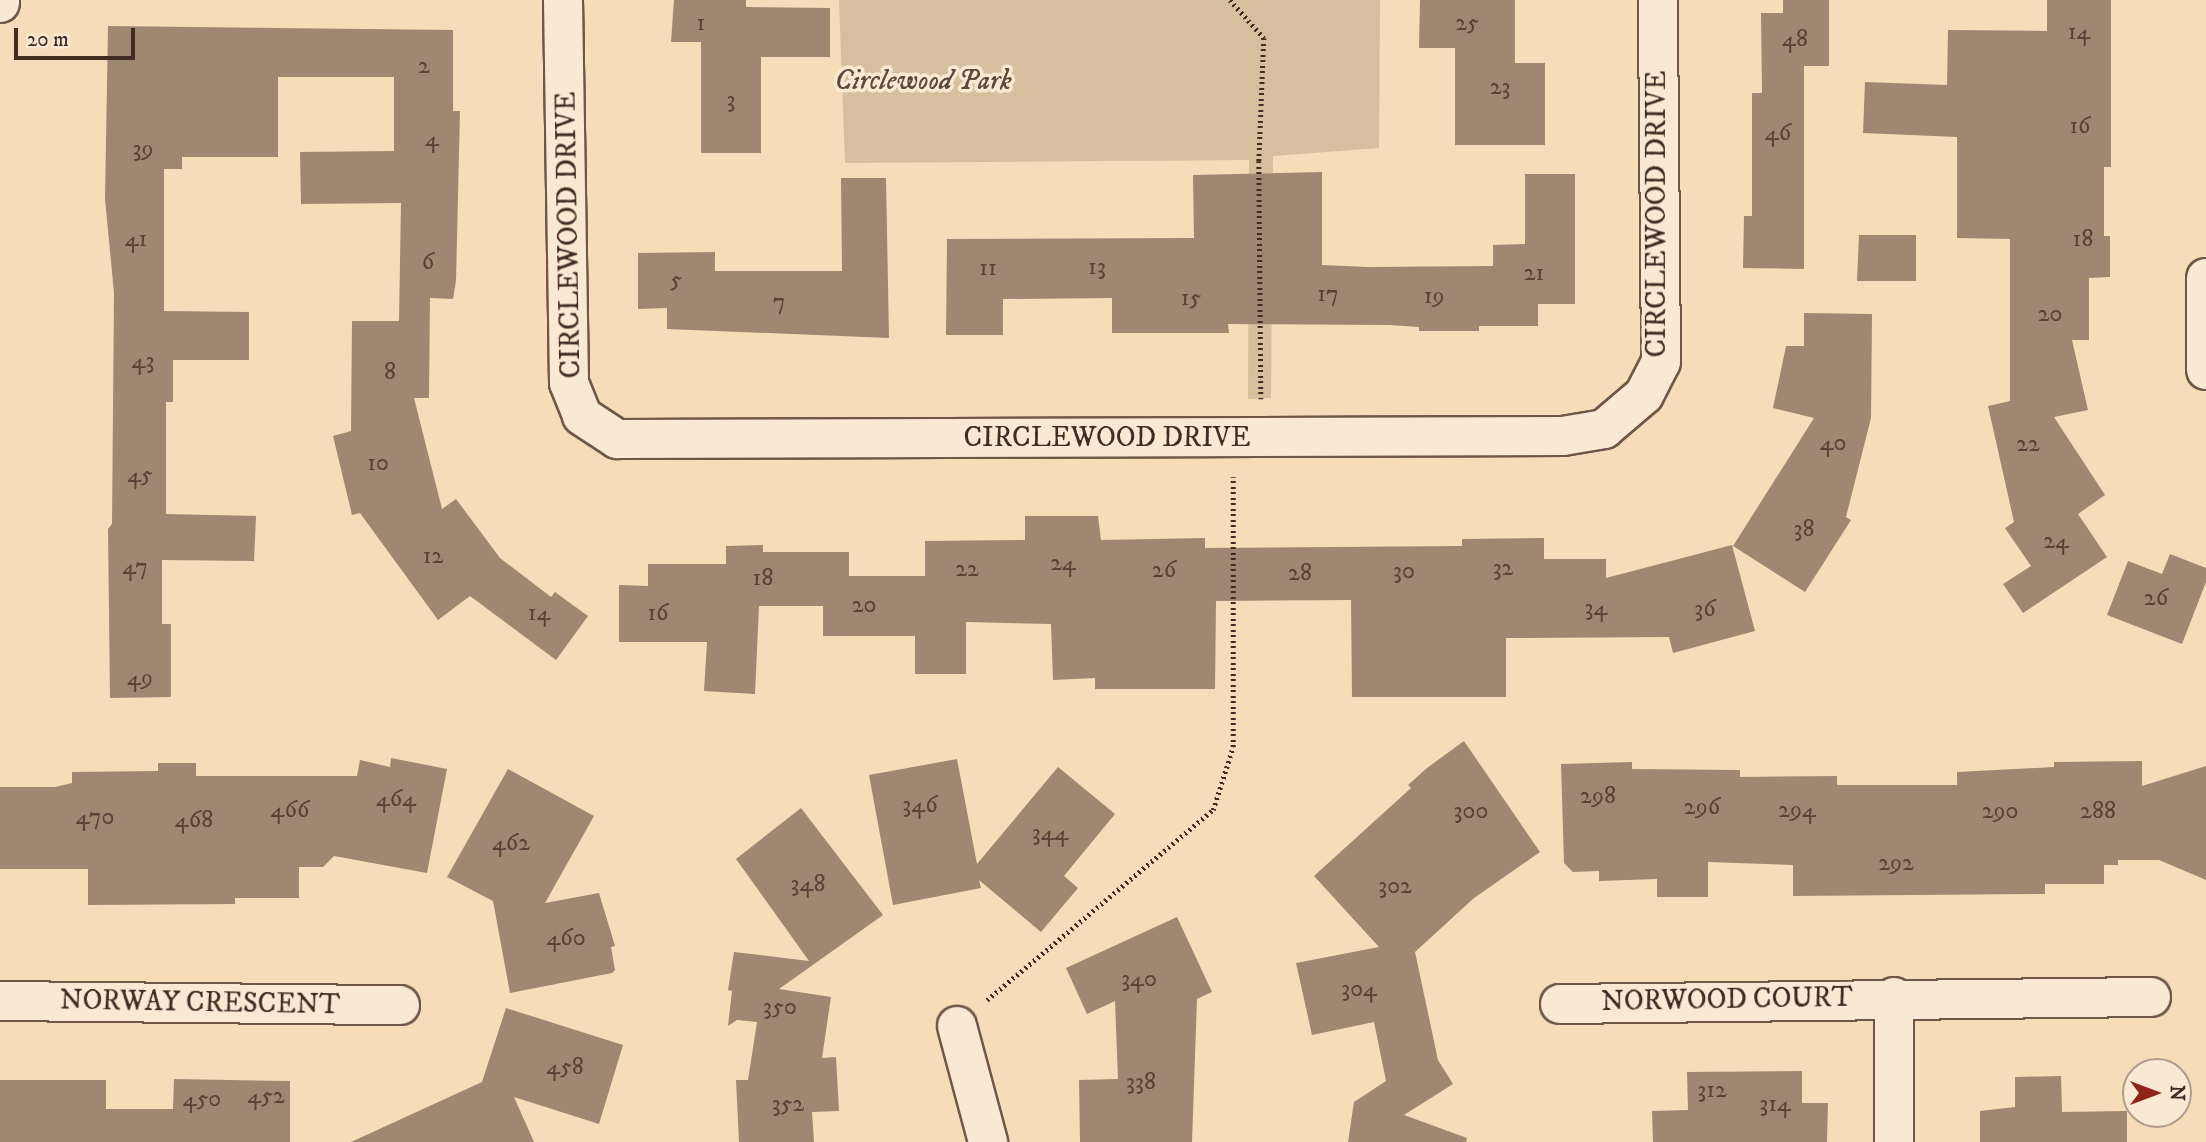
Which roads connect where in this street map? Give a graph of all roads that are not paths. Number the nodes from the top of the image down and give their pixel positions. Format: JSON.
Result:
{"nodes":[{"id":1,"x":564,"y":0,"type":"edge"},
{"id":2,"x":1658,"y":0,"type":"edge"},
{"id":3,"x":2206,"y":278,"type":"edge"},
{"id":4,"x":2206,"y":370,"type":"edge"},
{"id":5,"x":1894,"y":997,"type":"junction"},
{"id":6,"x":2151,"y":998,"type":"dead end"},
{"id":7,"x":0,"y":1001,"type":"edge"},
{"id":8,"x":1560,"y":1004,"type":"dead end"},
{"id":9,"x":400,"y":1005,"type":"dead end"},
{"id":10,"x":957,"y":1026,"type":"road end"},
{"id":11,"x":988,"y":1142,"type":"edge"},
{"id":12,"x":1894,"y":1142,"type":"edge"}],
"edges":[{"from":1,"to":2,"type":"street","name":"CIRCLEWOOD DRIVE"},
{"from":3,"to":4,"type":"street"},
{"from":5,"to":6,"type":"street","name":"NORWOOD COURT"},
{"from":5,"to":8,"type":"street","name":"NORWOOD COURT"},
{"from":5,"to":12,"type":"street","name":"NORWOOD COURT"},
{"from":7,"to":9,"type":"street","name":"NORWAY CRESCENT"},
{"from":10,"to":11,"type":"street"}]}
